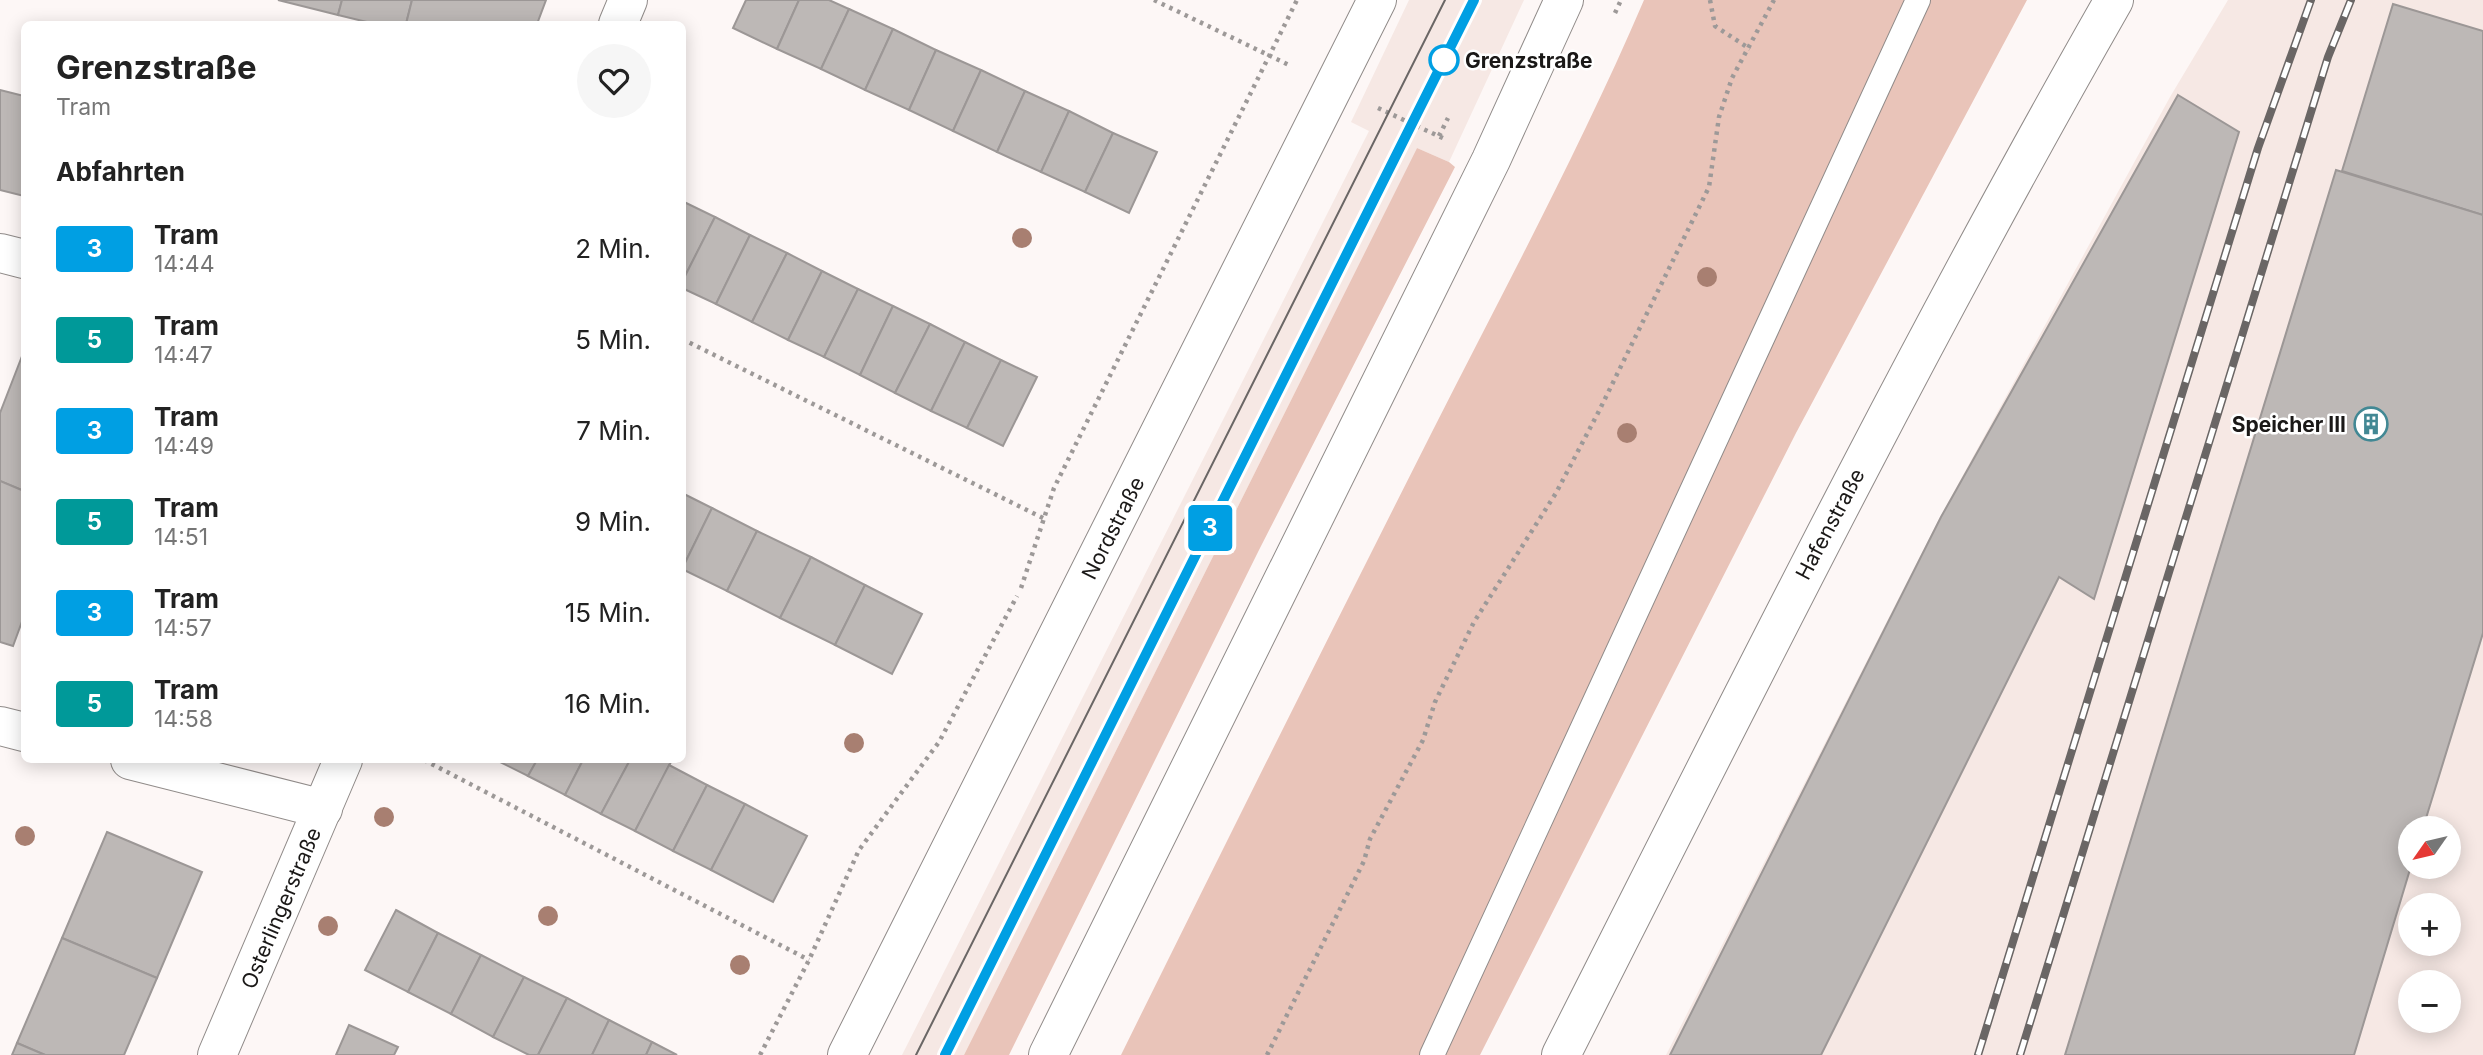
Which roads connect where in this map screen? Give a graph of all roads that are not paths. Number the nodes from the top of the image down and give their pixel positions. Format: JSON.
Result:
{"nodes":[{"id":1,"x":628,"y":0,"type":"edge"},
{"id":2,"x":1377,"y":0,"type":"edge"},
{"id":3,"x":1564,"y":0,"type":"edge"},
{"id":4,"x":1918,"y":0,"type":"edge"},
{"id":5,"x":2114,"y":0,"type":"edge"},
{"id":6,"x":619,"y":21,"type":"edge"},
{"id":7,"x":0,"y":253,"type":"edge"},
{"id":8,"x":21,"y":258,"type":"edge"},
{"id":9,"x":0,"y":726,"type":"edge"},
{"id":10,"x":21,"y":731,"type":"edge"},
{"id":11,"x":143,"y":763,"type":"edge"},
{"id":12,"x":342,"y":763,"type":"edge"},
{"id":13,"x":323,"y":809,"type":"junction"},
{"id":14,"x":217,"y":1055,"type":"edge"},
{"id":15,"x":847,"y":1055,"type":"edge"},
{"id":16,"x":1048,"y":1055,"type":"edge"},
{"id":17,"x":1432,"y":1055,"type":"edge"},
{"id":18,"x":1560,"y":1055,"type":"edge"}],
"edges":[{"from":1,"to":6,"type":"main road"},
{"from":2,"to":15,"type":"main road","name":"Nordstraße"},
{"from":3,"to":16,"type":"main road"},
{"from":4,"to":17,"type":"lane"},
{"from":5,"to":18,"type":"main road","name":"Hafenstraße"},
{"from":7,"to":8,"type":"main road"},
{"from":9,"to":10,"type":"main road"},
{"from":11,"to":13,"type":"main road"},
{"from":12,"to":13,"type":"main road","name":"Osterlingerstraße"},
{"from":13,"to":14,"type":"main road","name":"Osterlingerstraße"}]}
